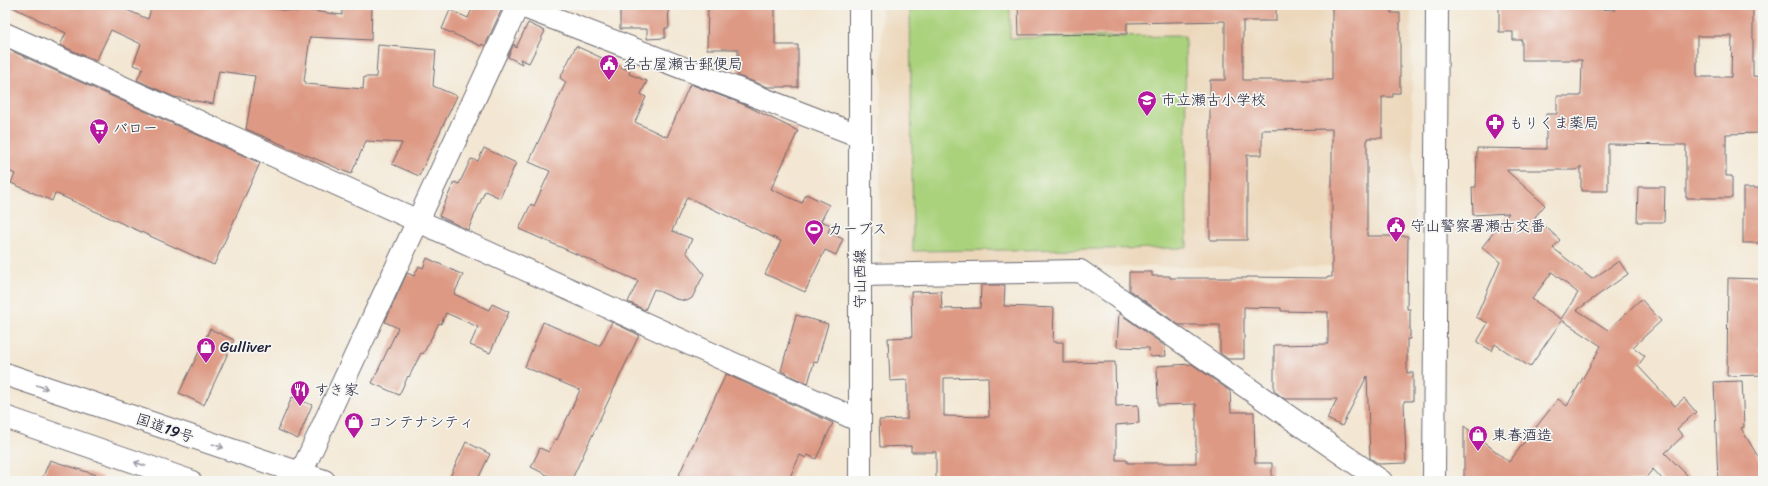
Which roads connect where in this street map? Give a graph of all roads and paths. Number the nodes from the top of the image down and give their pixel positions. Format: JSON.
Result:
{"nodes":[{"id":1,"x":519,"y":5,"type":"edge"},
{"id":2,"x":860,"y":5,"type":"edge"},
{"id":3,"x":1437,"y":5,"type":"edge"},
{"id":4,"x":5,"y":34,"type":"edge"},
{"id":5,"x":860,"y":136,"type":"junction"},
{"id":6,"x":418,"y":221,"type":"junction"},
{"id":7,"x":860,"y":275,"type":"junction"},
{"id":8,"x":5,"y":374,"type":"edge"},
{"id":9,"x":5,"y":417,"type":"edge"},
{"id":10,"x":860,"y":420,"type":"junction"},
{"id":11,"x":298,"y":477,"type":"edge"},
{"id":12,"x":190,"y":481,"type":"edge"},
{"id":13,"x":324,"y":481,"type":"edge"},
{"id":14,"x":860,"y":481,"type":"edge"},
{"id":15,"x":1381,"y":481,"type":"edge"},
{"id":16,"x":1434,"y":481,"type":"edge"}],
"edges":[{"from":1,"to":5,"type":"main road"},
{"from":1,"to":6,"type":"main road"},
{"from":2,"to":5,"type":"main road","name":"守山西線"},
{"from":3,"to":16,"type":"main road"},
{"from":4,"to":6,"type":"main road"},
{"from":5,"to":7,"type":"main road","name":"守山西線"},
{"from":6,"to":10,"type":"main road"},
{"from":6,"to":11,"type":"main road"},
{"from":7,"to":10,"type":"main road","name":"守山西線"},
{"from":7,"to":15,"type":"main road"},
{"from":8,"to":11,"type":"main road","name":"国道19号","one_way":true},
{"from":12,"to":9,"type":"main road","one_way":true},
{"from":10,"to":14,"type":"main road","name":"守山西線"},
{"from":11,"to":13,"type":"main road","name":"国道19号"}]}
